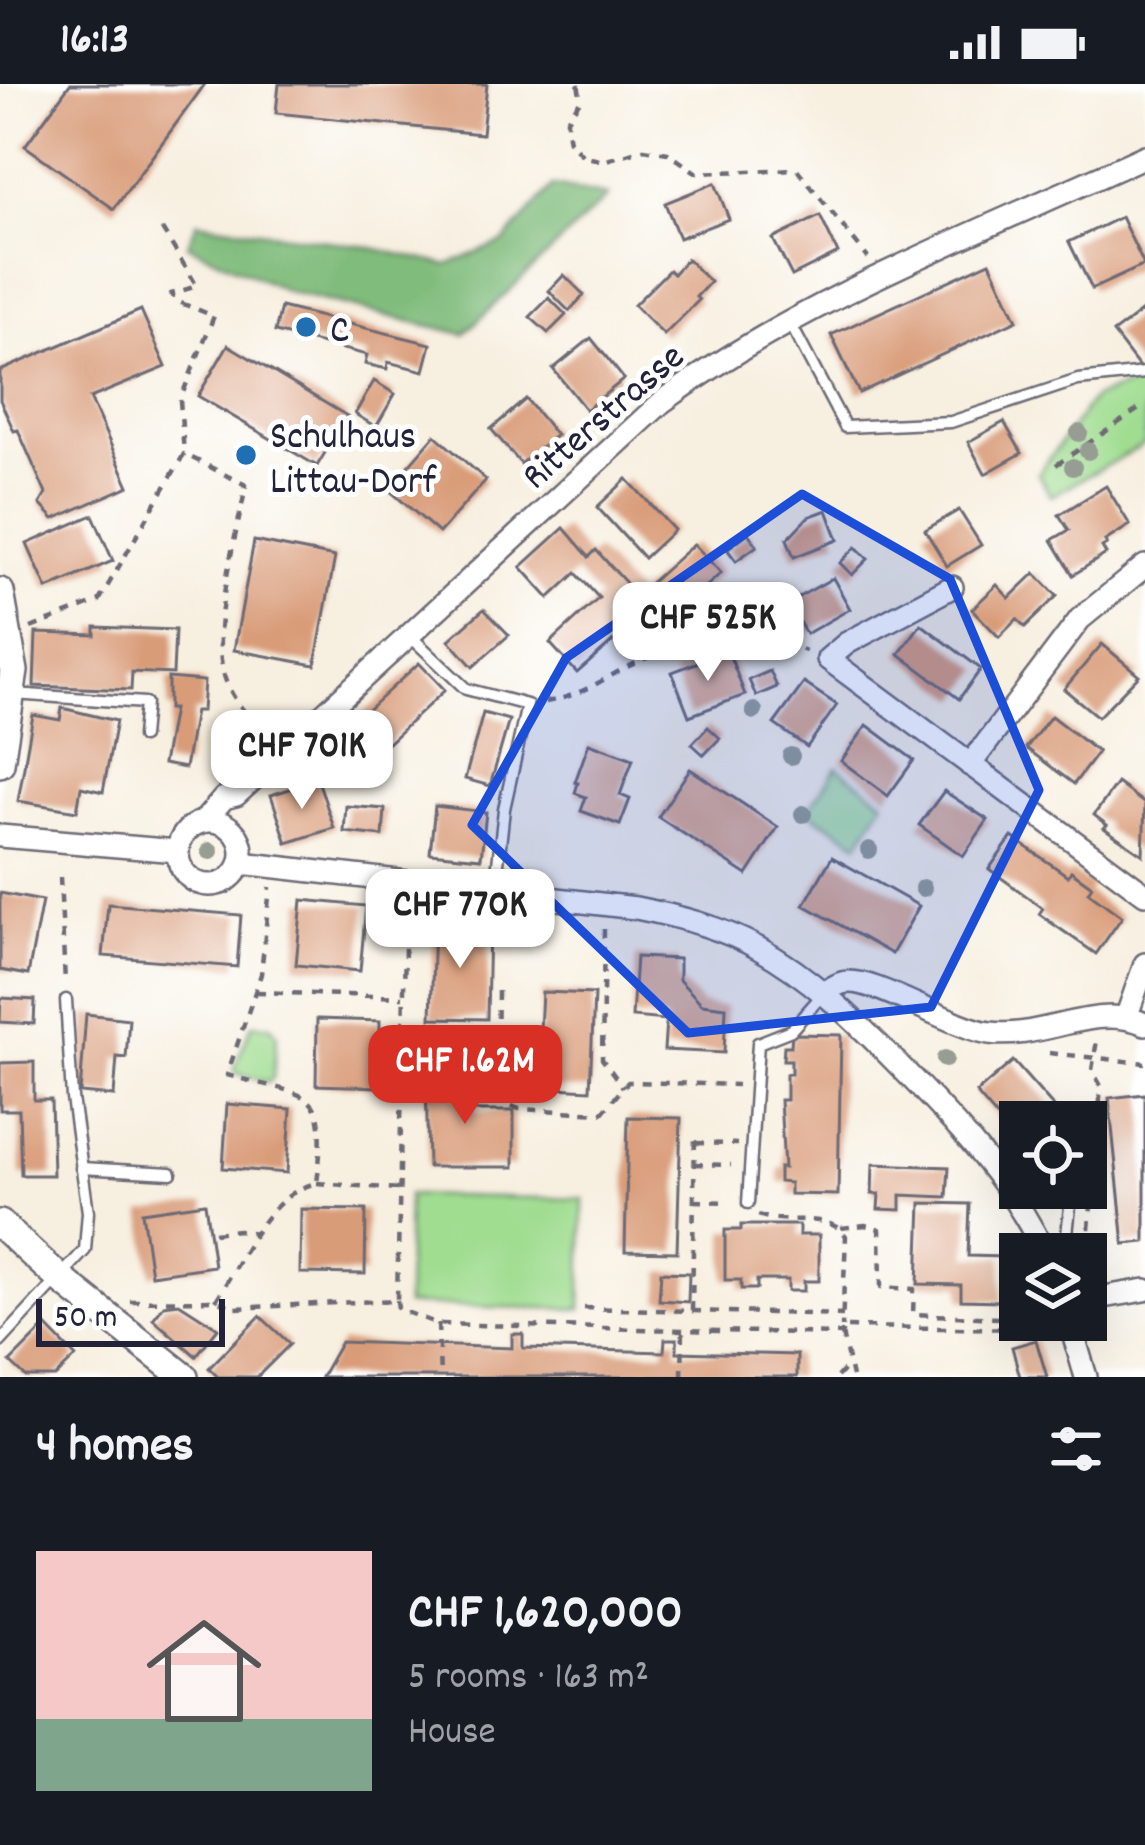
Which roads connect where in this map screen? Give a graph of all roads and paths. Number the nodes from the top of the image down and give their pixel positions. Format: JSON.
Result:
{"nodes":[{"id":1,"x":578,"y":84,"type":"edge"},
{"id":2,"x":1145,"y":156,"type":"edge"},
{"id":3,"x":162,"y":229,"type":"dead end"},
{"id":4,"x":878,"y":280,"type":"junction"},
{"id":5,"x":790,"y":322,"type":"junction"},
{"id":6,"x":1145,"y":373,"type":"edge"},
{"id":7,"x":1145,"y":405,"type":"edge"},
{"id":8,"x":184,"y":454,"type":"junction"},
{"id":9,"x":1056,"y":465,"type":"dead end"},
{"id":10,"x":1145,"y":566,"type":"edge"},
{"id":11,"x":952,"y":587,"type":"dead end"},
{"id":12,"x":0,"y":592,"type":"edge"},
{"id":13,"x":31,"y":628,"type":"dead end"},
{"id":14,"x":408,"y":634,"type":"junction"},
{"id":15,"x":828,"y":659,"type":"junction"},
{"id":16,"x":13,"y":694,"type":"junction"},
{"id":17,"x":527,"y":705,"type":"junction"},
{"id":18,"x":142,"y":737,"type":"dead end"},
{"id":19,"x":281,"y":752,"type":"junction"},
{"id":20,"x":0,"y":763,"type":"edge"},
{"id":21,"x":970,"y":764,"type":"junction"},
{"id":22,"x":236,"y":795,"type":"junction"},
{"id":23,"x":204,"y":821,"type":"junction"},
{"id":24,"x":234,"y":832,"type":"junction"},
{"id":25,"x":0,"y":836,"type":"edge"},
{"id":26,"x":177,"y":851,"type":"junction"},
{"id":27,"x":241,"y":863,"type":"junction"},
{"id":28,"x":60,"y":877,"type":"dead end"},
{"id":29,"x":406,"y":882,"type":"junction"},
{"id":30,"x":271,"y":884,"type":"dead end"},
{"id":31,"x":495,"y":891,"type":"junction"},
{"id":32,"x":1145,"y":894,"type":"edge"},
{"id":33,"x":605,"y":918,"type":"dead end"},
{"id":34,"x":1145,"y":964,"type":"edge"},
{"id":35,"x":498,"y":991,"type":"dead end"},
{"id":36,"x":256,"y":992,"type":"junction"},
{"id":37,"x":825,"y":992,"type":"junction"},
{"id":38,"x":403,"y":997,"type":"junction"},
{"id":39,"x":66,"y":1000,"type":"joint"},
{"id":40,"x":1136,"y":1019,"type":"edge"},
{"id":41,"x":496,"y":1045,"type":"junction"},
{"id":42,"x":401,"y":1046,"type":"junction"},
{"id":43,"x":1044,"y":1052,"type":"dead end"},
{"id":44,"x":1094,"y":1059,"type":"junction"},
{"id":45,"x":1145,"y":1063,"type":"edge"},
{"id":46,"x":755,"y":1085,"type":"junction"},
{"id":47,"x":623,"y":1088,"type":"junction"},
{"id":48,"x":695,"y":1131,"type":"dead end"},
{"id":49,"x":695,"y":1143,"type":"junction"},
{"id":50,"x":752,"y":1144,"type":"junction"},
{"id":51,"x":694,"y":1164,"type":"junction"},
{"id":52,"x":751,"y":1165,"type":"junction"},
{"id":53,"x":80,"y":1168,"type":"junction"},
{"id":54,"x":171,"y":1173,"type":"dead end"},
{"id":55,"x":317,"y":1184,"type":"junction"},
{"id":56,"x":399,"y":1189,"type":"junction"},
{"id":57,"x":694,"y":1202,"type":"junction"},
{"id":58,"x":748,"y":1203,"type":"junction"},
{"id":59,"x":0,"y":1225,"type":"edge"},
{"id":60,"x":841,"y":1228,"type":"junction"},
{"id":61,"x":214,"y":1233,"type":"dead end"},
{"id":62,"x":1036,"y":1233,"type":"edge"},
{"id":63,"x":1089,"y":1233,"type":"edge"},
{"id":64,"x":259,"y":1234,"type":"junction"},
{"id":65,"x":58,"y":1277,"type":"junction"},
{"id":66,"x":1145,"y":1290,"type":"edge"},
{"id":67,"x":1107,"y":1296,"type":"edge"},
{"id":68,"x":216,"y":1300,"type":"junction"},
{"id":69,"x":397,"y":1300,"type":"junction"},
{"id":70,"x":118,"y":1301,"type":"dead end"},
{"id":71,"x":584,"y":1308,"type":"dead end"},
{"id":72,"x":692,"y":1311,"type":"junction"},
{"id":73,"x":843,"y":1315,"type":"junction"},
{"id":74,"x":999,"y":1318,"type":"edge"},
{"id":75,"x":438,"y":1324,"type":"junction"},
{"id":76,"x":999,"y":1327,"type":"edge"},
{"id":77,"x":683,"y":1329,"type":"junction"},
{"id":78,"x":842,"y":1331,"type":"junction"},
{"id":79,"x":1069,"y":1341,"type":"edge"},
{"id":80,"x":0,"y":1342,"type":"edge"},
{"id":81,"x":849,"y":1364,"type":"junction"},
{"id":82,"x":184,"y":1377,"type":"edge"},
{"id":83,"x":440,"y":1377,"type":"edge"},
{"id":84,"x":682,"y":1377,"type":"edge"},
{"id":85,"x":837,"y":1377,"type":"edge"},
{"id":86,"x":852,"y":1377,"type":"edge"},
{"id":87,"x":1085,"y":1377,"type":"edge"}],
"edges":[{"from":1,"to":4,"type":"path"},
{"from":2,"to":4,"type":"street","name":"Ritterstrasse"},
{"from":3,"to":8,"type":"path"},
{"from":4,"to":5,"type":"street","name":"Ritterstrasse"},
{"from":5,"to":6,"type":"lane"},
{"from":5,"to":14,"type":"street","name":"Ritterstrasse"},
{"from":7,"to":9,"type":"path"},
{"from":8,"to":13,"type":"path"},
{"from":8,"to":19,"type":"path"},
{"from":10,"to":21,"type":"street"},
{"from":11,"to":15,"type":"street"},
{"from":12,"to":16,"type":"street"},
{"from":14,"to":17,"type":"lane"},
{"from":14,"to":19,"type":"street","name":"Ritterstrasse"},
{"from":15,"to":17,"type":"path"},
{"from":15,"to":21,"type":"street"},
{"from":16,"to":18,"type":"lane"},
{"from":16,"to":20,"type":"street"},
{"from":17,"to":31,"type":"lane"},
{"from":19,"to":22,"type":"street","name":"Ritterstrasse"},
{"from":21,"to":32,"type":"street"},
{"from":22,"to":23,"type":"street","name":"Ritterstrasse"},
{"from":22,"to":24,"type":"street"},
{"from":23,"to":24,"type":"street"},
{"from":23,"to":26,"type":"street"},
{"from":24,"to":27,"type":"street"},
{"from":25,"to":26,"type":"street"},
{"from":26,"to":27,"type":"street"},
{"from":27,"to":29,"type":"street"},
{"from":28,"to":39,"type":"path"},
{"from":29,"to":31,"type":"street"},
{"from":29,"to":38,"type":"path"},
{"from":30,"to":36,"type":"path"},
{"from":31,"to":37,"type":"street"},
{"from":33,"to":47,"type":"path"},
{"from":34,"to":40,"type":"street"},
{"from":35,"to":41,"type":"path"},
{"from":36,"to":38,"type":"path"},
{"from":36,"to":55,"type":"path"},
{"from":37,"to":40,"type":"street"},
{"from":37,"to":46,"type":"lane"},
{"from":37,"to":62,"type":"street"},
{"from":38,"to":42,"type":"path"},
{"from":39,"to":53,"type":"lane"},
{"from":41,"to":42,"type":"path"},
{"from":41,"to":47,"type":"path"},
{"from":42,"to":56,"type":"path"},
{"from":43,"to":44,"type":"path"},
{"from":44,"to":45,"type":"path"},
{"from":44,"to":63,"type":"path"},
{"from":46,"to":47,"type":"path"},
{"from":46,"to":50,"type":"lane"},
{"from":48,"to":49,"type":"path"},
{"from":49,"to":50,"type":"path"},
{"from":49,"to":51,"type":"path"},
{"from":50,"to":52,"type":"lane"},
{"from":51,"to":52,"type":"path"},
{"from":51,"to":57,"type":"path"},
{"from":52,"to":58,"type":"lane"},
{"from":53,"to":54,"type":"lane"},
{"from":53,"to":65,"type":"lane"},
{"from":55,"to":56,"type":"path"},
{"from":55,"to":64,"type":"path"},
{"from":56,"to":69,"type":"path"},
{"from":57,"to":58,"type":"path"},
{"from":57,"to":72,"type":"path"},
{"from":58,"to":60,"type":"path"},
{"from":59,"to":65,"type":"street"},
{"from":60,"to":73,"type":"path"},
{"from":60,"to":74,"type":"path"},
{"from":61,"to":64,"type":"path"},
{"from":64,"to":68,"type":"path"},
{"from":65,"to":80,"type":"lane"},
{"from":65,"to":82,"type":"street"},
{"from":66,"to":67,"type":"street"},
{"from":68,"to":69,"type":"path"},
{"from":68,"to":70,"type":"path"},
{"from":69,"to":75,"type":"path"},
{"from":71,"to":72,"type":"path"},
{"from":72,"to":73,"type":"path"},
{"from":73,"to":78,"type":"path"},
{"from":75,"to":77,"type":"path"},
{"from":75,"to":83,"type":"path"},
{"from":76,"to":78,"type":"path"},
{"from":77,"to":78,"type":"path"},
{"from":77,"to":84,"type":"path"},
{"from":78,"to":81,"type":"path"},
{"from":79,"to":87,"type":"street"},
{"from":81,"to":85,"type":"path"},
{"from":81,"to":86,"type":"path"}]}
